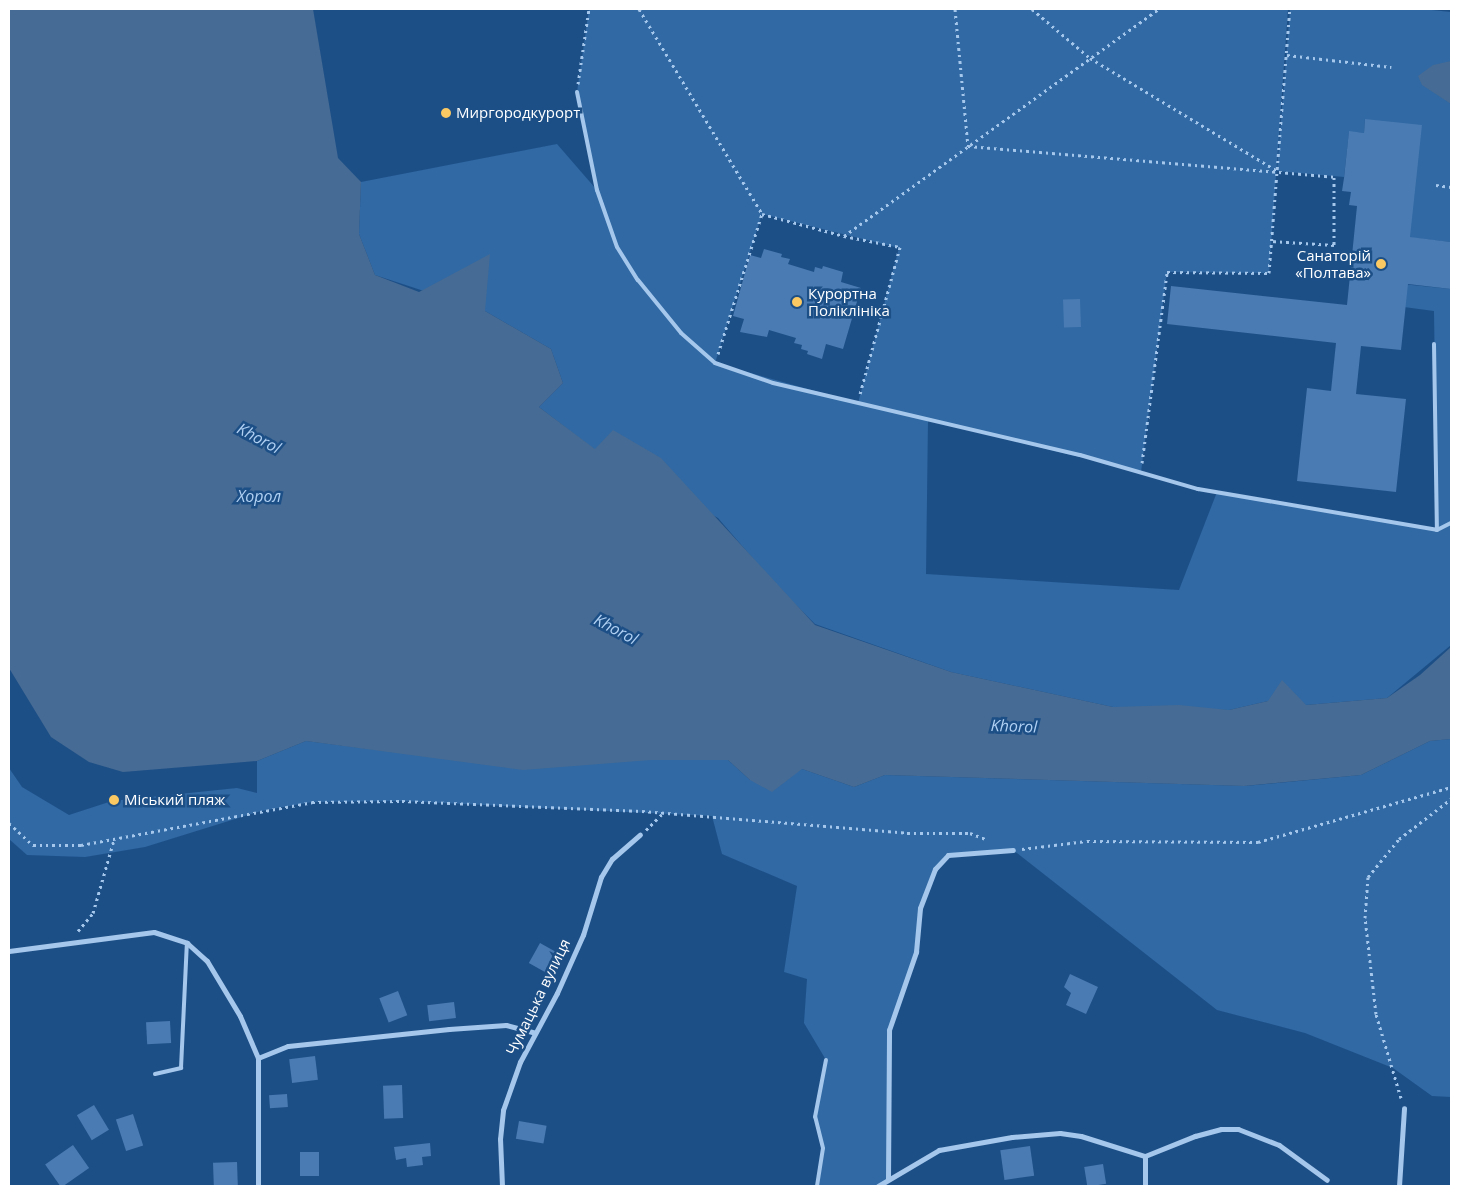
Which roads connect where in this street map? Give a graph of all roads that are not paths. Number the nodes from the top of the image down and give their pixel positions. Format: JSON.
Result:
{"nodes":[{"id":1,"x":577,"y":92,"type":"road end"},
{"id":2,"x":1434,"y":344,"type":"dead end"},
{"id":3,"x":1451,"y":523,"type":"edge"},
{"id":4,"x":1437,"y":530,"type":"junction"},
{"id":5,"x":640,"y":835,"type":"road end"},
{"id":6,"x":1013,"y":850,"type":"road end"},
{"id":7,"x":187,"y":943,"type":"junction"},
{"id":8,"x":9,"y":952,"type":"edge"},
{"id":9,"x":535,"y":1033,"type":"junction"},
{"id":10,"x":258,"y":1058,"type":"junction"},
{"id":11,"x":826,"y":1060,"type":"dead end"},
{"id":12,"x":155,"y":1074,"type":"dead end"},
{"id":13,"x":1404,"y":1108,"type":"road end"},
{"id":14,"x":1145,"y":1156,"type":"junction"},
{"id":15,"x":888,"y":1179,"type":"junction"},
{"id":16,"x":1327,"y":1180,"type":"dead end"},
{"id":17,"x":258,"y":1186,"type":"edge"},
{"id":18,"x":502,"y":1186,"type":"edge"},
{"id":19,"x":817,"y":1186,"type":"edge"},
{"id":20,"x":878,"y":1186,"type":"edge"},
{"id":21,"x":1145,"y":1186,"type":"edge"},
{"id":22,"x":1399,"y":1186,"type":"edge"}],
"edges":[{"from":1,"to":4,"type":"lane"},
{"from":2,"to":4,"type":"lane"},
{"from":3,"to":4,"type":"lane"},
{"from":5,"to":9,"type":"street","name":"Чумацька вулиця"},
{"from":6,"to":15,"type":"street"},
{"from":7,"to":8,"type":"street"},
{"from":7,"to":10,"type":"street"},
{"from":7,"to":12,"type":"lane"},
{"from":9,"to":10,"type":"street"},
{"from":9,"to":18,"type":"street","name":"Чумацька вулиця"},
{"from":10,"to":17,"type":"street"},
{"from":11,"to":19,"type":"lane"},
{"from":13,"to":22,"type":"street"},
{"from":14,"to":15,"type":"street"},
{"from":14,"to":16,"type":"street"},
{"from":14,"to":21,"type":"street"},
{"from":15,"to":20,"type":"street"}]}
